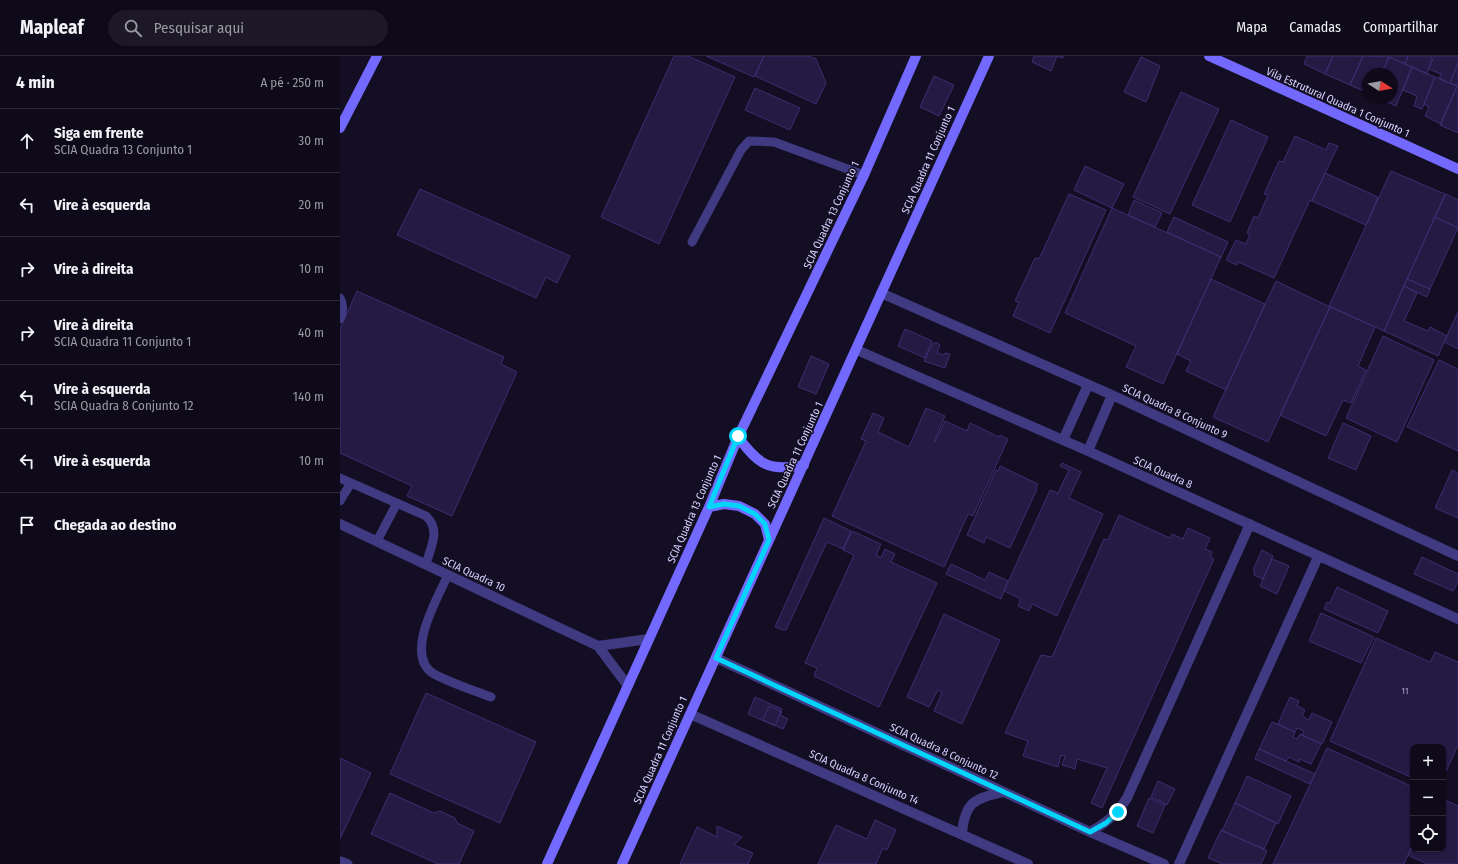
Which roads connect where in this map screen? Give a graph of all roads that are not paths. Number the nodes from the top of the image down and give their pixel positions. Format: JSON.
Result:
{"nodes":[{"id":1,"x":377,"y":56,"type":"edge"},
{"id":2,"x":916,"y":56,"type":"edge"},
{"id":3,"x":989,"y":56,"type":"edge"},
{"id":4,"x":1209,"y":56,"type":"edge"},
{"id":5,"x":340,"y":128,"type":"edge"},
{"id":6,"x":1458,"y":169,"type":"edge"},
{"id":7,"x":864,"y":175,"type":"junction"},
{"id":8,"x":692,"y":242,"type":"dead end"},
{"id":9,"x":881,"y":293,"type":"junction"},
{"id":10,"x":340,"y":298,"type":"edge"},
{"id":11,"x":340,"y":319,"type":"edge"},
{"id":12,"x":857,"y":350,"type":"junction"},
{"id":13,"x":1088,"y":385,"type":"junction"},
{"id":14,"x":1112,"y":395,"type":"junction"},
{"id":15,"x":738,"y":436,"type":"junction"},
{"id":16,"x":1063,"y":440,"type":"junction"},
{"id":17,"x":1088,"y":451,"type":"junction"},
{"id":18,"x":804,"y":465,"type":"junction"},
{"id":19,"x":340,"y":478,"type":"edge"},
{"id":20,"x":351,"y":483,"type":"junction"},
{"id":21,"x":340,"y":501,"type":"edge"},
{"id":22,"x":397,"y":503,"type":"junction"},
{"id":23,"x":709,"y":507,"type":"junction"},
{"id":24,"x":340,"y":524,"type":"edge"},
{"id":25,"x":1250,"y":524,"type":"junction"},
{"id":26,"x":769,"y":540,"type":"junction"},
{"id":27,"x":377,"y":541,"type":"junction"},
{"id":28,"x":1458,"y":556,"type":"edge"},
{"id":29,"x":1318,"y":557,"type":"junction"},
{"id":30,"x":426,"y":564,"type":"junction"},
{"id":31,"x":448,"y":575,"type":"junction"},
{"id":32,"x":1458,"y":619,"type":"edge"},
{"id":33,"x":649,"y":639,"type":"junction"},
{"id":34,"x":598,"y":646,"type":"junction"},
{"id":35,"x":716,"y":658,"type":"junction"},
{"id":36,"x":628,"y":686,"type":"junction"},
{"id":37,"x":491,"y":697,"type":"dead end"},
{"id":38,"x":690,"y":714,"type":"junction"},
{"id":39,"x":1003,"y":792,"type":"junction"},
{"id":40,"x":1090,"y":832,"type":"junction"},
{"id":41,"x":962,"y":833,"type":"junction"},
{"id":42,"x":547,"y":864,"type":"edge"},
{"id":43,"x":622,"y":864,"type":"edge"},
{"id":44,"x":1028,"y":864,"type":"edge"},
{"id":45,"x":1164,"y":864,"type":"edge"},
{"id":46,"x":1178,"y":864,"type":"edge"}],
"edges":[{"from":1,"to":5,"type":"street"},
{"from":2,"to":7,"type":"street","name":"SCIA Quadra 13 Conjunto 1"},
{"from":3,"to":9,"type":"street","name":"SCIA Quadra 11 Conjunto 1"},
{"from":4,"to":6,"type":"street","name":"Vila Estrutural Quadra 1 Conjunto 1"},
{"from":7,"to":8,"type":"lane"},
{"from":7,"to":15,"type":"street","name":"SCIA Quadra 13 Conjunto 1"},
{"from":9,"to":12,"type":"street","name":"SCIA Quadra 11 Conjunto 1"},
{"from":9,"to":13,"type":"street","name":"SCIA Quadra 8 Conjunto 9"},
{"from":10,"to":11,"type":"lane"},
{"from":12,"to":16,"type":"street","name":"SCIA Quadra 8"},
{"from":12,"to":18,"type":"street","name":"SCIA Quadra 11 Conjunto 1"},
{"from":13,"to":14,"type":"street","name":"SCIA Quadra 8 Conjunto 9"},
{"from":13,"to":16,"type":"street"},
{"from":14,"to":17,"type":"street"},
{"from":14,"to":28,"type":"street","name":"SCIA Quadra 8 Conjunto 9"},
{"from":15,"to":18,"type":"street"},
{"from":15,"to":23,"type":"street","name":"SCIA Quadra 13 Conjunto 1"},
{"from":16,"to":17,"type":"street","name":"SCIA Quadra 8"},
{"from":17,"to":25,"type":"street","name":"SCIA Quadra 8"},
{"from":18,"to":26,"type":"street","name":"SCIA Quadra 11 Conjunto 1"},
{"from":19,"to":20,"type":"lane"},
{"from":20,"to":21,"type":"lane"},
{"from":20,"to":22,"type":"lane"},
{"from":22,"to":27,"type":"lane"},
{"from":22,"to":30,"type":"lane"},
{"from":23,"to":26,"type":"street"},
{"from":23,"to":33,"type":"street","name":"SCIA Quadra 13 Conjunto 1"},
{"from":24,"to":27,"type":"street","name":"SCIA Quadra 10"},
{"from":25,"to":29,"type":"street","name":"SCIA Quadra 8"},
{"from":25,"to":40,"type":"street"},
{"from":26,"to":35,"type":"street","name":"SCIA Quadra 11 Conjunto 1"},
{"from":27,"to":30,"type":"street","name":"SCIA Quadra 10"},
{"from":29,"to":32,"type":"street","name":"SCIA Quadra 8"},
{"from":29,"to":46,"type":"street"},
{"from":30,"to":31,"type":"street","name":"SCIA Quadra 10"},
{"from":31,"to":34,"type":"street","name":"SCIA Quadra 10"},
{"from":31,"to":37,"type":"lane"},
{"from":33,"to":34,"type":"street"},
{"from":33,"to":36,"type":"street","name":"SCIA Quadra 13 Conjunto 1"},
{"from":34,"to":36,"type":"street","name":"SCIA Quadra 10"},
{"from":35,"to":38,"type":"street","name":"SCIA Quadra 11 Conjunto 1"},
{"from":35,"to":39,"type":"street","name":"SCIA Quadra 8 Conjunto 12"},
{"from":36,"to":42,"type":"street","name":"SCIA Quadra 13 Conjunto 1"},
{"from":38,"to":41,"type":"street","name":"SCIA Quadra 8 Conjunto 14"},
{"from":38,"to":43,"type":"street","name":"SCIA Quadra 11 Conjunto 1"},
{"from":39,"to":40,"type":"street","name":"SCIA Quadra 8 Conjunto 12"},
{"from":39,"to":41,"type":"street"},
{"from":40,"to":45,"type":"street","name":"SCIA Quadra 8 Conjunto 12"},
{"from":41,"to":44,"type":"street","name":"SCIA Quadra 8 Conjunto 14"}]}
